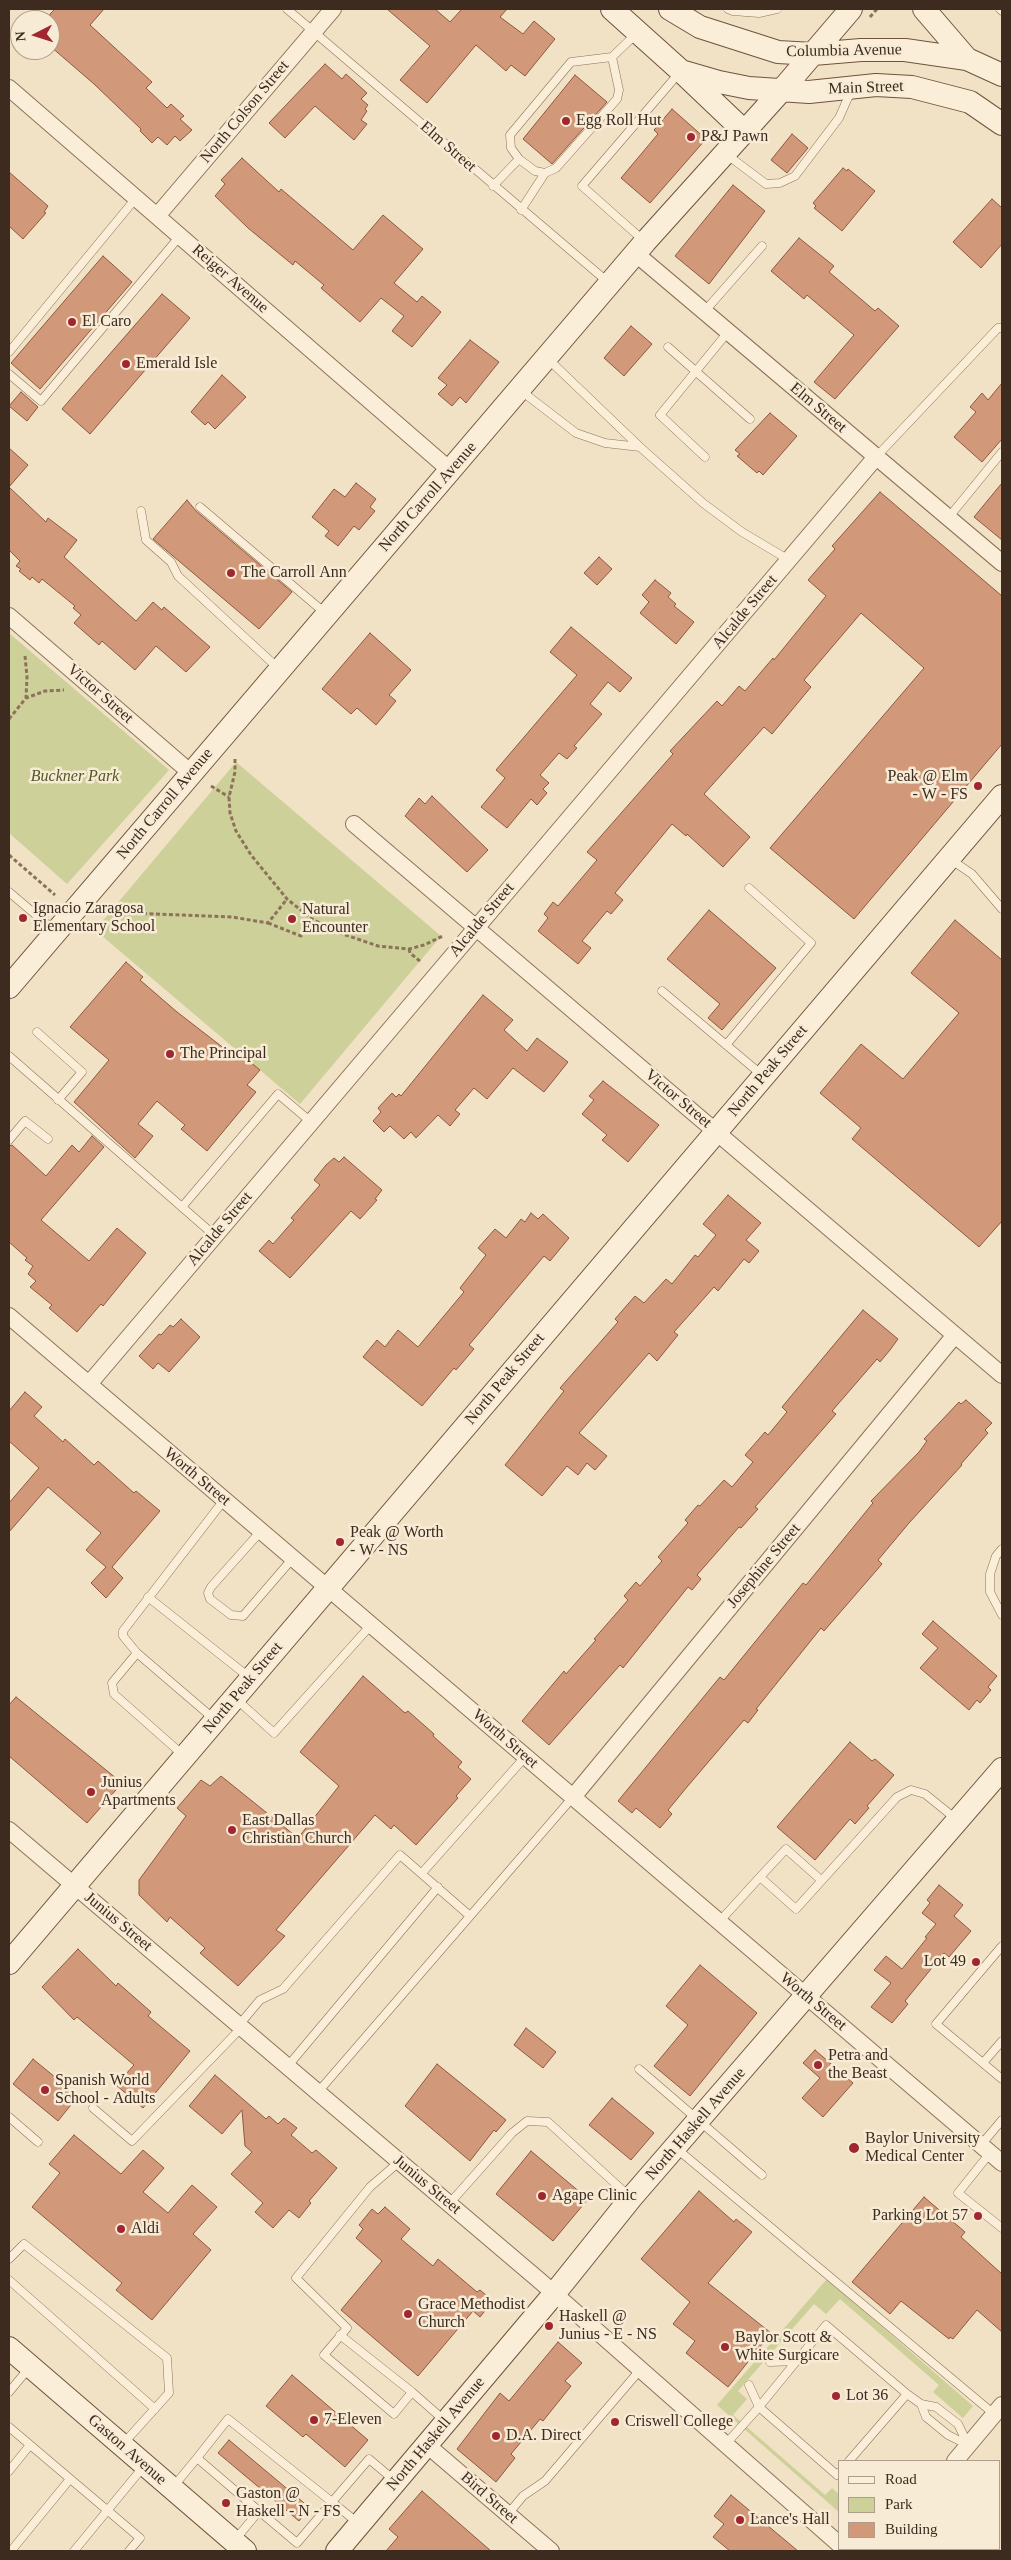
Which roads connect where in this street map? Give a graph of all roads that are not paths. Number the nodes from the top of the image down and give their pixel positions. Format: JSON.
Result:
{"nodes":[{"id":1,"x":287,"y":9,"type":"edge"},
{"id":2,"x":332,"y":9,"type":"edge"},
{"id":3,"x":612,"y":9,"type":"edge"},
{"id":4,"x":670,"y":9,"type":"edge"},
{"id":5,"x":777,"y":9,"type":"edge"},
{"id":6,"x":851,"y":9,"type":"edge"},
{"id":7,"x":924,"y":9,"type":"edge"},
{"id":8,"x":730,"y":10,"type":"edge"},
{"id":9,"x":314,"y":31,"type":"junction"},
{"id":10,"x":638,"y":32,"type":"junction"},
{"id":11,"x":813,"y":54,"type":"junction"},
{"id":12,"x":612,"y":57,"type":"junction"},
{"id":13,"x":966,"y":59,"type":"junction"},
{"id":14,"x":998,"y":70,"type":"edge"},
{"id":15,"x":681,"y":71,"type":"junction"},
{"id":16,"x":851,"y":87,"type":"junction"},
{"id":17,"x":9,"y":88,"type":"edge"},
{"id":18,"x":781,"y":91,"type":"junction"},
{"id":19,"x":1002,"y":124,"type":"edge"},
{"id":20,"x":744,"y":131,"type":"junction"},
{"id":21,"x":724,"y":153,"type":"junction"},
{"id":22,"x":518,"y":159,"type":"junction"},
{"id":23,"x":545,"y":173,"type":"junction"},
{"id":24,"x":493,"y":186,"type":"junction"},
{"id":25,"x":136,"y":198,"type":"junction"},
{"id":26,"x":521,"y":210,"type":"junction"},
{"id":27,"x":156,"y":216,"type":"junction"},
{"id":28,"x":180,"y":236,"type":"junction"},
{"id":29,"x":762,"y":246,"type":"dead end"},
{"id":30,"x":640,"y":247,"type":"junction"},
{"id":31,"x":610,"y":284,"type":"junction"},
{"id":32,"x":704,"y":312,"type":"junction"},
{"id":33,"x":1002,"y":328,"type":"edge"},
{"id":34,"x":728,"y":332,"type":"junction"},
{"id":35,"x":668,"y":347,"type":"dead end"},
{"id":36,"x":9,"y":352,"type":"edge"},
{"id":37,"x":547,"y":358,"type":"junction"},
{"id":38,"x":696,"y":372,"type":"junction"},
{"id":39,"x":9,"y":374,"type":"edge"},
{"id":40,"x":520,"y":390,"type":"junction"},
{"id":41,"x":750,"y":419,"type":"dead end"},
{"id":42,"x":640,"y":448,"type":"junction"},
{"id":43,"x":1002,"y":452,"type":"edge"},
{"id":44,"x":705,"y":457,"type":"dead end"},
{"id":45,"x":876,"y":457,"type":"junction"},
{"id":46,"x":451,"y":471,"type":"junction"},
{"id":47,"x":200,"y":506,"type":"dead end"},
{"id":48,"x":141,"y":511,"type":"dead end"},
{"id":49,"x":948,"y":517,"type":"junction"},
{"id":50,"x":789,"y":560,"type":"junction"},
{"id":51,"x":1002,"y":563,"type":"edge"},
{"id":52,"x":326,"y":614,"type":"junction"},
{"id":53,"x":9,"y":616,"type":"edge"},
{"id":54,"x":279,"y":669,"type":"junction"},
{"id":55,"x":191,"y":772,"type":"junction"},
{"id":56,"x":1002,"y":796,"type":"edge"},
{"id":57,"x":354,"y":824,"type":"dead end"},
{"id":58,"x":949,"y":859,"type":"junction"},
{"id":59,"x":749,"y":888,"type":"dead end"},
{"id":60,"x":9,"y":892,"type":"edge"},
{"id":61,"x":1002,"y":909,"type":"edge"},
{"id":62,"x":476,"y":928,"type":"junction"},
{"id":63,"x":56,"y":931,"type":"junction"},
{"id":64,"x":9,"y":987,"type":"edge"},
{"id":65,"x":662,"y":991,"type":"dead end"},
{"id":66,"x":37,"y":1032,"type":"dead end"},
{"id":67,"x":726,"y":1045,"type":"junction"},
{"id":68,"x":9,"y":1056,"type":"edge"},
{"id":69,"x":763,"y":1076,"type":"junction"},
{"id":70,"x":58,"y":1100,"type":"junction"},
{"id":71,"x":311,"y":1122,"type":"junction"},
{"id":72,"x":716,"y":1131,"type":"junction"},
{"id":73,"x":48,"y":1139,"type":"dead end"},
{"id":74,"x":9,"y":1140,"type":"edge"},
{"id":75,"x":182,"y":1207,"type":"junction"},
{"id":76,"x":214,"y":1234,"type":"junction"},
{"id":77,"x":9,"y":1316,"type":"edge"},
{"id":78,"x":955,"y":1335,"type":"junction"},
{"id":79,"x":1002,"y":1375,"type":"edge"},
{"id":80,"x":89,"y":1384,"type":"junction"},
{"id":81,"x":224,"y":1500,"type":"junction"},
{"id":82,"x":262,"y":1531,"type":"junction"},
{"id":83,"x":1002,"y":1549,"type":"edge"},
{"id":84,"x":293,"y":1558,"type":"junction"},
{"id":85,"x":328,"y":1588,"type":"junction"},
{"id":86,"x":148,"y":1597,"type":"junction"},
{"id":87,"x":1002,"y":1615,"type":"edge"},
{"id":88,"x":371,"y":1624,"type":"junction"},
{"id":89,"x":137,"y":1653,"type":"junction"},
{"id":90,"x":251,"y":1678,"type":"junction"},
{"id":91,"x":235,"y":1697,"type":"junction"},
{"id":92,"x":216,"y":1720,"type":"junction"},
{"id":93,"x":185,"y":1756,"type":"junction"},
{"id":94,"x":525,"y":1757,"type":"junction"},
{"id":95,"x":1002,"y":1769,"type":"edge"},
{"id":96,"x":573,"y":1797,"type":"junction"},
{"id":97,"x":958,"y":1821,"type":"junction"},
{"id":98,"x":9,"y":1830,"type":"edge"},
{"id":99,"x":422,"y":1873,"type":"junction"},
{"id":100,"x":760,"y":1877,"type":"junction"},
{"id":101,"x":821,"y":1880,"type":"junction"},
{"id":102,"x":75,"y":1885,"type":"junction"},
{"id":103,"x":438,"y":1887,"type":"junction"},
{"id":104,"x":470,"y":1916,"type":"junction"},
{"id":105,"x":719,"y":1922,"type":"junction"},
{"id":106,"x":1002,"y":1946,"type":"edge"},
{"id":107,"x":9,"y":1963,"type":"edge"},
{"id":108,"x":807,"y":1997,"type":"junction"},
{"id":109,"x":240,"y":2026,"type":"junction"},
{"id":110,"x":1002,"y":2041,"type":"edge"},
{"id":111,"x":983,"y":2063,"type":"junction"},
{"id":112,"x":287,"y":2067,"type":"junction"},
{"id":113,"x":639,"y":2069,"type":"dead end"},
{"id":114,"x":1002,"y":2079,"type":"edge"},
{"id":115,"x":318,"y":2092,"type":"junction"},
{"id":116,"x":93,"y":2108,"type":"dead end"},
{"id":117,"x":9,"y":2117,"type":"edge"},
{"id":118,"x":699,"y":2120,"type":"junction"},
{"id":119,"x":1002,"y":2120,"type":"edge"},
{"id":120,"x":38,"y":2142,"type":"dead end"},
{"id":121,"x":676,"y":2147,"type":"junction"},
{"id":122,"x":991,"y":2154,"type":"edge"},
{"id":123,"x":399,"y":2162,"type":"junction"},
{"id":124,"x":762,"y":2175,"type":"dead end"},
{"id":125,"x":631,"y":2198,"type":"junction"},
{"id":126,"x":449,"y":2204,"type":"junction"},
{"id":127,"x":1002,"y":2228,"type":"edge"},
{"id":128,"x":9,"y":2259,"type":"edge"},
{"id":129,"x":9,"y":2280,"type":"edge"},
{"id":130,"x":554,"y":2294,"type":"junction"},
{"id":131,"x":340,"y":2335,"type":"junction"},
{"id":132,"x":9,"y":2348,"type":"edge"},
{"id":133,"x":796,"y":2361,"type":"junction"},
{"id":134,"x":770,"y":2362,"type":"dead end"},
{"id":135,"x":30,"y":2367,"type":"junction"},
{"id":136,"x":640,"y":2370,"type":"junction"},
{"id":137,"x":750,"y":2385,"type":"dead end"},
{"id":138,"x":9,"y":2392,"type":"edge"},
{"id":139,"x":412,"y":2392,"type":"junction"},
{"id":140,"x":907,"y":2394,"type":"junction"},
{"id":141,"x":921,"y":2404,"type":"junction"},
{"id":142,"x":759,"y":2408,"type":"junction"},
{"id":143,"x":155,"y":2409,"type":"junction"},
{"id":144,"x":998,"y":2410,"type":"edge"},
{"id":145,"x":446,"y":2422,"type":"junction"},
{"id":146,"x":9,"y":2427,"type":"edge"},
{"id":147,"x":30,"y":2445,"type":"junction"},
{"id":148,"x":122,"y":2445,"type":"junction"},
{"id":149,"x":427,"y":2445,"type":"junction"},
{"id":150,"x":725,"y":2445,"type":"junction"},
{"id":151,"x":968,"y":2445,"type":"junction"},
{"id":152,"x":197,"y":2458,"type":"junction"},
{"id":153,"x":850,"y":2460,"type":"edge"},
{"id":154,"x":956,"y":2460,"type":"edge"},
{"id":155,"x":145,"y":2465,"type":"junction"},
{"id":156,"x":9,"y":2471,"type":"edge"},
{"id":157,"x":838,"y":2474,"type":"edge"},
{"id":158,"x":70,"y":2479,"type":"junction"},
{"id":159,"x":396,"y":2482,"type":"junction"},
{"id":160,"x":172,"y":2488,"type":"junction"},
{"id":161,"x":332,"y":2502,"type":"junction"},
{"id":162,"x":108,"y":2511,"type":"junction"},
{"id":163,"x":259,"y":2511,"type":"junction"},
{"id":164,"x":508,"y":2514,"type":"junction"},
{"id":165,"x":360,"y":2525,"type":"junction"},
{"id":166,"x":838,"y":2543,"type":"edge"},
{"id":167,"x":240,"y":2547,"type":"edge"},
{"id":168,"x":11,"y":2551,"type":"edge"},
{"id":169,"x":74,"y":2551,"type":"edge"},
{"id":170,"x":129,"y":2551,"type":"edge"},
{"id":171,"x":337,"y":2551,"type":"edge"},
{"id":172,"x":551,"y":2551,"type":"edge"}],
"edges":[{"from":1,"to":9,"type":"lane","name":"Elm Street"},
{"from":2,"to":9,"type":"street","name":"North Colson Street"},
{"from":3,"to":10,"type":"main road"},
{"from":4,"to":11,"type":"main road","name":"Columbia Avenue"},
{"from":5,"to":8,"type":"lane"},
{"from":6,"to":11,"type":"main road","name":"North Carroll Avenue"},
{"from":7,"to":13,"type":"main road"},
{"from":9,"to":24,"type":"lane","name":"Elm Street"},
{"from":9,"to":27,"type":"street","name":"North Colson Street"},
{"from":10,"to":12,"type":"lane"},
{"from":10,"to":15,"type":"main road"},
{"from":11,"to":13,"type":"main road","name":"Columbia Avenue"},
{"from":11,"to":18,"type":"main road","name":"North Carroll Avenue"},
{"from":12,"to":22,"type":"lane"},
{"from":12,"to":23,"type":"lane"},
{"from":13,"to":14,"type":"main road"},
{"from":15,"to":18,"type":"main road"},
{"from":15,"to":20,"type":"main road"},
{"from":15,"to":30,"type":"lane"},
{"from":16,"to":18,"type":"main road","name":"Main Street"},
{"from":16,"to":19,"type":"main road","name":"Main Street"},
{"from":16,"to":21,"type":"lane"},
{"from":17,"to":25,"type":"street","name":"Reiger Avenue"},
{"from":18,"to":20,"type":"main road","name":"North Carroll Avenue"},
{"from":20,"to":21,"type":"main road","name":"North Carroll Avenue"},
{"from":21,"to":30,"type":"main road","name":"North Carroll Avenue"},
{"from":22,"to":23,"type":"lane"},
{"from":22,"to":24,"type":"lane"},
{"from":23,"to":26,"type":"lane"},
{"from":24,"to":26,"type":"lane","name":"Elm Street"},
{"from":25,"to":27,"type":"street","name":"Reiger Avenue"},
{"from":25,"to":36,"type":"lane"},
{"from":26,"to":31,"type":"lane","name":"Elm Street"},
{"from":27,"to":28,"type":"street","name":"Reiger Avenue"},
{"from":28,"to":39,"type":"lane"},
{"from":28,"to":46,"type":"street","name":"Reiger Avenue"},
{"from":29,"to":32,"type":"lane"},
{"from":30,"to":31,"type":"main road","name":"North Carroll Avenue"},
{"from":30,"to":32,"type":"street","name":"Elm Street"},
{"from":31,"to":37,"type":"main road","name":"North Carroll Avenue"},
{"from":32,"to":34,"type":"street","name":"Elm Street"},
{"from":33,"to":45,"type":"lane"},
{"from":34,"to":38,"type":"lane"},
{"from":34,"to":45,"type":"street","name":"Elm Street"},
{"from":35,"to":38,"type":"lane"},
{"from":37,"to":40,"type":"main road","name":"North Carroll Avenue"},
{"from":37,"to":42,"type":"lane"},
{"from":38,"to":41,"type":"lane"},
{"from":38,"to":44,"type":"lane"},
{"from":40,"to":42,"type":"lane"},
{"from":40,"to":46,"type":"main road","name":"North Carroll Avenue"},
{"from":42,"to":50,"type":"lane"},
{"from":43,"to":49,"type":"lane"},
{"from":45,"to":49,"type":"street","name":"Elm Street"},
{"from":45,"to":50,"type":"street","name":"Alcalde Street"},
{"from":46,"to":52,"type":"main road","name":"North Carroll Avenue"},
{"from":47,"to":52,"type":"lane"},
{"from":48,"to":54,"type":"lane"},
{"from":49,"to":51,"type":"street","name":"Elm Street"},
{"from":50,"to":62,"type":"street","name":"Alcalde Street"},
{"from":52,"to":54,"type":"main road","name":"North Carroll Avenue"},
{"from":53,"to":55,"type":"street","name":"Victor Street"},
{"from":54,"to":55,"type":"main road","name":"North Carroll Avenue"},
{"from":55,"to":63,"type":"main road","name":"North Carroll Avenue"},
{"from":56,"to":58,"type":"main road","name":"North Peak Street"},
{"from":57,"to":62,"type":"street","name":"Victor Street"},
{"from":58,"to":61,"type":"lane"},
{"from":58,"to":69,"type":"main road","name":"North Peak Street"},
{"from":59,"to":67,"type":"lane"},
{"from":60,"to":63,"type":"lane"},
{"from":62,"to":71,"type":"street","name":"Alcalde Street"},
{"from":62,"to":72,"type":"street","name":"Victor Street"},
{"from":63,"to":64,"type":"main road","name":"North Carroll Avenue"},
{"from":65,"to":67,"type":"lane"},
{"from":66,"to":70,"type":"lane"},
{"from":67,"to":69,"type":"lane"},
{"from":68,"to":70,"type":"lane"},
{"from":69,"to":72,"type":"main road","name":"North Peak Street"},
{"from":70,"to":75,"type":"lane"},
{"from":71,"to":75,"type":"lane"},
{"from":71,"to":76,"type":"street","name":"Alcalde Street"},
{"from":72,"to":78,"type":"street","name":"Victor Street"},
{"from":72,"to":85,"type":"main road","name":"North Peak Street"},
{"from":73,"to":74,"type":"lane"},
{"from":75,"to":76,"type":"lane"},
{"from":76,"to":80,"type":"street","name":"Alcalde Street"},
{"from":77,"to":80,"type":"street","name":"Worth Street"},
{"from":78,"to":79,"type":"street","name":"Victor Street"},
{"from":78,"to":96,"type":"street","name":"Josephine Street"},
{"from":80,"to":81,"type":"street","name":"Worth Street"},
{"from":81,"to":82,"type":"street","name":"Worth Street"},
{"from":81,"to":86,"type":"lane"},
{"from":82,"to":84,"type":"street","name":"Worth Street"},
{"from":82,"to":84,"type":"lane"},
{"from":83,"to":87,"type":"lane"},
{"from":84,"to":85,"type":"street","name":"Worth Street"},
{"from":85,"to":88,"type":"street","name":"Worth Street"},
{"from":85,"to":90,"type":"main road","name":"North Peak Street"},
{"from":86,"to":89,"type":"lane"},
{"from":86,"to":90,"type":"lane"},
{"from":88,"to":91,"type":"lane"},
{"from":88,"to":94,"type":"street","name":"Worth Street"},
{"from":89,"to":92,"type":"lane"},
{"from":89,"to":93,"type":"lane"},
{"from":90,"to":91,"type":"main road","name":"North Peak Street"},
{"from":91,"to":92,"type":"main road","name":"North Peak Street"},
{"from":92,"to":93,"type":"main road","name":"North Peak Street"},
{"from":93,"to":102,"type":"main road","name":"North Peak Street"},
{"from":94,"to":96,"type":"street","name":"Worth Street"},
{"from":94,"to":99,"type":"lane"},
{"from":95,"to":97,"type":"main road","name":"North Haskell Avenue"},
{"from":96,"to":104,"type":"lane"},
{"from":96,"to":105,"type":"street","name":"Worth Street"},
{"from":97,"to":101,"type":"lane"},
{"from":97,"to":108,"type":"main road","name":"North Haskell Avenue"},
{"from":98,"to":102,"type":"street","name":"Junius Street"},
{"from":99,"to":103,"type":"lane"},
{"from":99,"to":109,"type":"lane"},
{"from":100,"to":101,"type":"lane"},
{"from":100,"to":101,"type":"lane"},
{"from":100,"to":105,"type":"lane"},
{"from":102,"to":107,"type":"main road","name":"North Peak Street"},
{"from":102,"to":109,"type":"street","name":"Junius Street"},
{"from":103,"to":104,"type":"lane"},
{"from":103,"to":112,"type":"lane"},
{"from":104,"to":115,"type":"lane"},
{"from":105,"to":108,"type":"street","name":"Worth Street"},
{"from":106,"to":111,"type":"lane"},
{"from":108,"to":118,"type":"main road","name":"North Haskell Avenue"},
{"from":108,"to":122,"type":"street","name":"Worth Street"},
{"from":109,"to":112,"type":"street","name":"Junius Street"},
{"from":109,"to":116,"type":"lane"},
{"from":110,"to":111,"type":"lane"},
{"from":111,"to":114,"type":"lane"},
{"from":112,"to":115,"type":"street","name":"Junius Street"},
{"from":113,"to":118,"type":"lane"},
{"from":115,"to":123,"type":"street","name":"Junius Street"},
{"from":117,"to":120,"type":"lane"},
{"from":118,"to":121,"type":"main road","name":"North Haskell Avenue"},
{"from":118,"to":124,"type":"lane"},
{"from":119,"to":122,"type":"lane"},
{"from":121,"to":125,"type":"main road","name":"North Haskell Avenue"},
{"from":121,"to":144,"type":"lane"},
{"from":122,"to":127,"type":"lane"},
{"from":123,"to":126,"type":"street","name":"Junius Street"},
{"from":123,"to":131,"type":"lane"},
{"from":125,"to":126,"type":"lane"},
{"from":125,"to":130,"type":"main road","name":"North Haskell Avenue"},
{"from":126,"to":130,"type":"street","name":"Junius Street"},
{"from":128,"to":143,"type":"lane"},
{"from":129,"to":143,"type":"lane"},
{"from":130,"to":136,"type":"street","name":"Junius Street"},
{"from":130,"to":145,"type":"main road","name":"North Haskell Avenue"},
{"from":131,"to":139,"type":"lane"},
{"from":131,"to":139,"type":"lane"},
{"from":132,"to":135,"type":"main road","name":"Gaston Avenue"},
{"from":133,"to":134,"type":"lane"},
{"from":133,"to":140,"type":"lane"},
{"from":133,"to":142,"type":"lane"},
{"from":135,"to":138,"type":"lane"},
{"from":135,"to":148,"type":"main road","name":"Gaston Avenue"},
{"from":136,"to":150,"type":"street","name":"Junius Street"},
{"from":136,"to":164,"type":"lane"},
{"from":137,"to":142,"type":"lane"},
{"from":139,"to":145,"type":"lane"},
{"from":140,"to":141,"type":"lane"},
{"from":140,"to":153,"type":"lane"},
{"from":141,"to":151,"type":"lane"},
{"from":141,"to":151,"type":"lane"},
{"from":142,"to":150,"type":"lane"},
{"from":142,"to":157,"type":"lane"},
{"from":143,"to":148,"type":"lane"},
{"from":144,"to":151,"type":"street"},
{"from":145,"to":149,"type":"main road","name":"North Haskell Avenue"},
{"from":146,"to":147,"type":"lane"},
{"from":147,"to":156,"type":"lane"},
{"from":147,"to":158,"type":"lane"},
{"from":148,"to":155,"type":"main road","name":"Gaston Avenue"},
{"from":149,"to":159,"type":"main road","name":"North Haskell Avenue"},
{"from":149,"to":164,"type":"street","name":"Bird Street"},
{"from":150,"to":166,"type":"street","name":"Junius Street"},
{"from":151,"to":154,"type":"street"},
{"from":152,"to":160,"type":"lane"},
{"from":152,"to":161,"type":"lane"},
{"from":152,"to":163,"type":"lane"},
{"from":155,"to":160,"type":"main road","name":"Gaston Avenue"},
{"from":155,"to":162,"type":"lane"},
{"from":158,"to":162,"type":"lane"},
{"from":158,"to":168,"type":"lane"},
{"from":159,"to":161,"type":"lane"},
{"from":159,"to":165,"type":"main road","name":"North Haskell Avenue"},
{"from":160,"to":167,"type":"main road","name":"Gaston Avenue"},
{"from":161,"to":163,"type":"lane"},
{"from":161,"to":165,"type":"lane"},
{"from":162,"to":169,"type":"lane"},
{"from":162,"to":170,"type":"lane"},
{"from":163,"to":167,"type":"lane"},
{"from":164,"to":172,"type":"street","name":"Bird Street"},
{"from":165,"to":171,"type":"main road","name":"North Haskell Avenue"}]}
